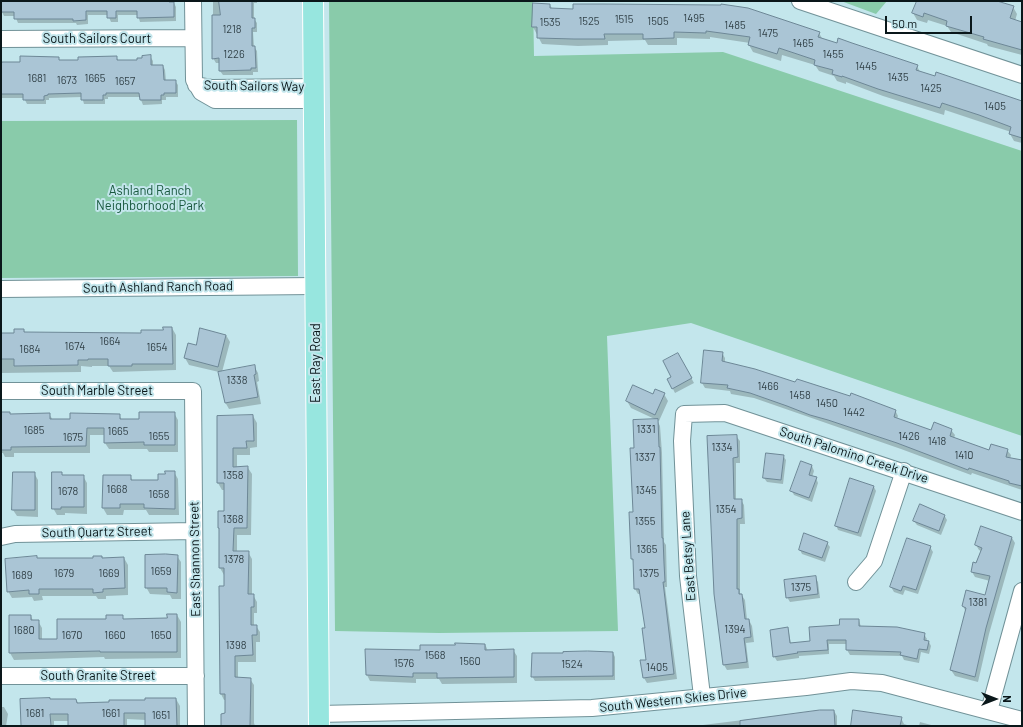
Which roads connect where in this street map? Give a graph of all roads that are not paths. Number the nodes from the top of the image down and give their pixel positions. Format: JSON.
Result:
{"nodes":[{"id":1,"x":193,"y":1,"type":"edge"},
{"id":2,"x":313,"y":1,"type":"edge"},
{"id":3,"x":800,"y":1,"type":"edge"},
{"id":4,"x":194,"y":38,"type":"junction"},
{"id":5,"x":1,"y":39,"type":"edge"},
{"id":6,"x":1022,"y":75,"type":"edge"},
{"id":7,"x":314,"y":93,"type":"junction"},
{"id":8,"x":315,"y":286,"type":"junction"},
{"id":9,"x":1,"y":289,"type":"edge"},
{"id":10,"x":1,"y":391,"type":"edge"},
{"id":11,"x":193,"y":391,"type":"joint"},
{"id":12,"x":684,"y":414,"type":"joint"},
{"id":13,"x":904,"y":471,"type":"junction"},
{"id":14,"x":1022,"y":512,"type":"edge"},
{"id":15,"x":194,"y":531,"type":"junction"},
{"id":16,"x":1,"y":537,"type":"edge"},
{"id":17,"x":856,"y":582,"type":"dead end"},
{"id":18,"x":1022,"y":591,"type":"edge"},
{"id":19,"x":1,"y":676,"type":"edge"},
{"id":20,"x":196,"y":676,"type":"junction"},
{"id":21,"x":702,"y":696,"type":"junction"},
{"id":22,"x":988,"y":710,"type":"junction"},
{"id":23,"x":319,"y":720,"type":"edge"},
{"id":24,"x":1022,"y":720,"type":"edge"},
{"id":25,"x":196,"y":726,"type":"edge"}],
"edges":[{"from":1,"to":4,"type":"street"},
{"from":2,"to":7,"type":"main road","name":"East Ray Road"},
{"from":3,"to":6,"type":"street"},
{"from":4,"to":5,"type":"street","name":"South Sailors Court"},
{"from":4,"to":7,"type":"street","name":"South Sailors Way"},
{"from":7,"to":8,"type":"main road","name":"East Ray Road"},
{"from":8,"to":9,"type":"street","name":"South Ashland Ranch Road"},
{"from":8,"to":23,"type":"main road","name":"East Ray Road"},
{"from":10,"to":11,"type":"street","name":"South Marble Street"},
{"from":11,"to":15,"type":"street","name":"East Shannon Street"},
{"from":12,"to":13,"type":"street","name":"South Palomino Creek Drive"},
{"from":12,"to":21,"type":"street","name":"East Betsy Lane"},
{"from":13,"to":14,"type":"street","name":"South Palomino Creek Drive"},
{"from":13,"to":17,"type":"street"},
{"from":15,"to":16,"type":"street","name":"South Quartz Street"},
{"from":15,"to":20,"type":"street","name":"East Shannon Street"},
{"from":18,"to":22,"type":"street"},
{"from":19,"to":20,"type":"street","name":"South Granite Street"},
{"from":20,"to":25,"type":"street","name":"East Shannon Street"},
{"from":21,"to":22,"type":"street","name":"South Western Skies Drive"},
{"from":21,"to":23,"type":"street","name":"South Western Skies Drive"},
{"from":22,"to":24,"type":"street","name":"South Western Skies Drive"}]}
